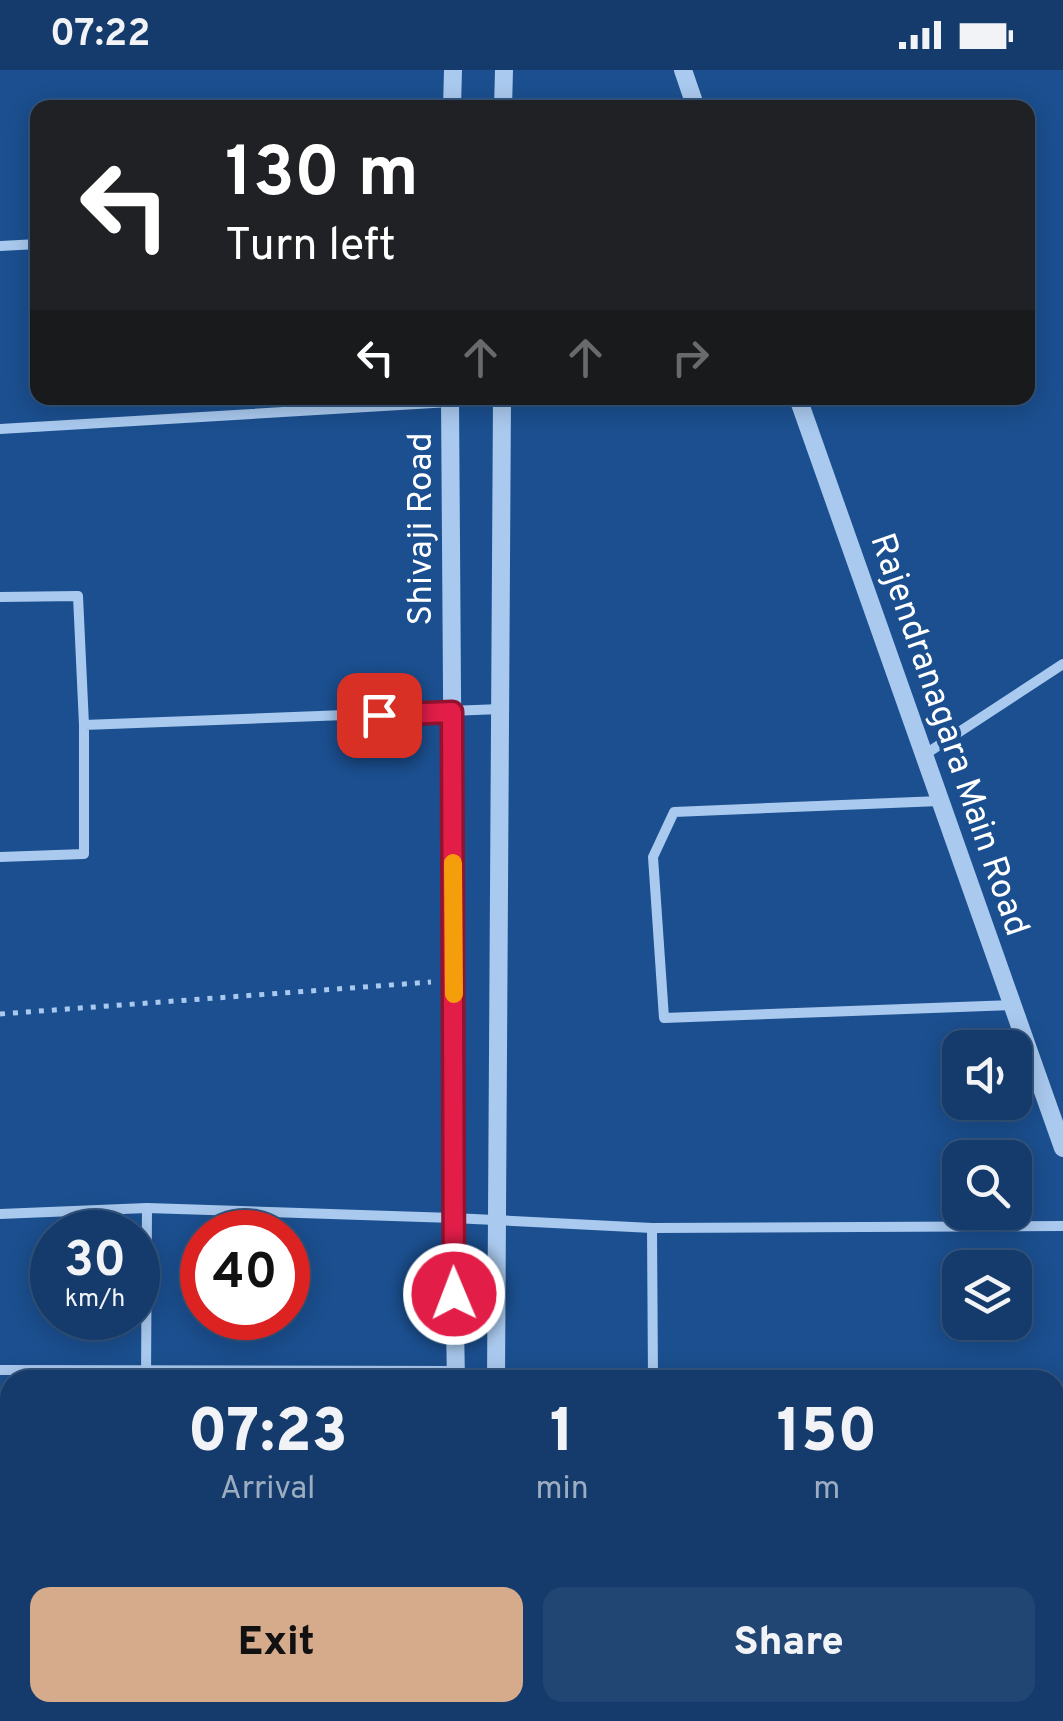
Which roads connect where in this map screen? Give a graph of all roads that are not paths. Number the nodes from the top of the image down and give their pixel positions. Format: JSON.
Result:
{"nodes":[{"id":1,"x":453,"y":70,"type":"edge"},
{"id":2,"x":504,"y":70,"type":"edge"},
{"id":3,"x":683,"y":70,"type":"edge"},
{"id":4,"x":452,"y":100,"type":"edge"},
{"id":5,"x":503,"y":100,"type":"edge"},
{"id":6,"x":693,"y":100,"type":"edge"},
{"id":7,"x":30,"y":244,"type":"edge"},
{"id":8,"x":0,"y":246,"type":"edge"},
{"id":9,"x":372,"y":405,"type":"edge"},
{"id":10,"x":450,"y":405,"type":"edge"},
{"id":11,"x":502,"y":405,"type":"edge"},
{"id":12,"x":800,"y":405,"type":"edge"},
{"id":13,"x":0,"y":429,"type":"edge"},
{"id":14,"x":0,"y":598,"type":"edge"},
{"id":15,"x":1063,"y":664,"type":"edge"},
{"id":16,"x":501,"y":709,"type":"junction"},
{"id":17,"x":452,"y":712,"type":"junction"},
{"id":18,"x":84,"y":725,"type":"junction"},
{"id":19,"x":924,"y":755,"type":"junction"},
{"id":20,"x":940,"y":800,"type":"junction"},
{"id":21,"x":0,"y":857,"type":"edge"},
{"id":22,"x":1012,"y":1005,"type":"junction"},
{"id":23,"x":1063,"y":1148,"type":"edge"},
{"id":24,"x":147,"y":1208,"type":"junction"},
{"id":25,"x":0,"y":1214,"type":"edge"},
{"id":26,"x":453,"y":1218,"type":"junction"},
{"id":27,"x":498,"y":1220,"type":"junction"},
{"id":28,"x":1063,"y":1226,"type":"edge"},
{"id":29,"x":652,"y":1228,"type":"junction"},
{"id":30,"x":146,"y":1370,"type":"edge"},
{"id":31,"x":456,"y":1370,"type":"edge"},
{"id":32,"x":496,"y":1370,"type":"edge"},
{"id":33,"x":653,"y":1370,"type":"edge"}],
"edges":[{"from":1,"to":4,"type":"street"},
{"from":2,"to":5,"type":"street"},
{"from":3,"to":6,"type":"street"},
{"from":7,"to":8,"type":"street"},
{"from":9,"to":13,"type":"street"},
{"from":10,"to":17,"type":"street","name":"Shivaji Road"},
{"from":11,"to":16,"type":"street"},
{"from":12,"to":19,"type":"street","name":"Rajendranagara Main Road"},
{"from":14,"to":18,"type":"street"},
{"from":15,"to":19,"type":"street"},
{"from":16,"to":17,"type":"street"},
{"from":16,"to":27,"type":"street"},
{"from":17,"to":18,"type":"street"},
{"from":17,"to":26,"type":"street","name":"Shivaji Road"},
{"from":18,"to":21,"type":"street"},
{"from":19,"to":20,"type":"street","name":"Rajendranagara Main Road"},
{"from":20,"to":22,"type":"street","name":"Rajendranagara Main Road"},
{"from":20,"to":22,"type":"street"},
{"from":22,"to":23,"type":"street","name":"Rajendranagara Main Road"},
{"from":24,"to":25,"type":"street"},
{"from":24,"to":26,"type":"street"},
{"from":24,"to":30,"type":"street"},
{"from":26,"to":27,"type":"street"},
{"from":26,"to":31,"type":"street","name":"Shivaji Road"},
{"from":27,"to":29,"type":"street"},
{"from":27,"to":32,"type":"street"},
{"from":28,"to":29,"type":"street"},
{"from":29,"to":33,"type":"street"}]}
